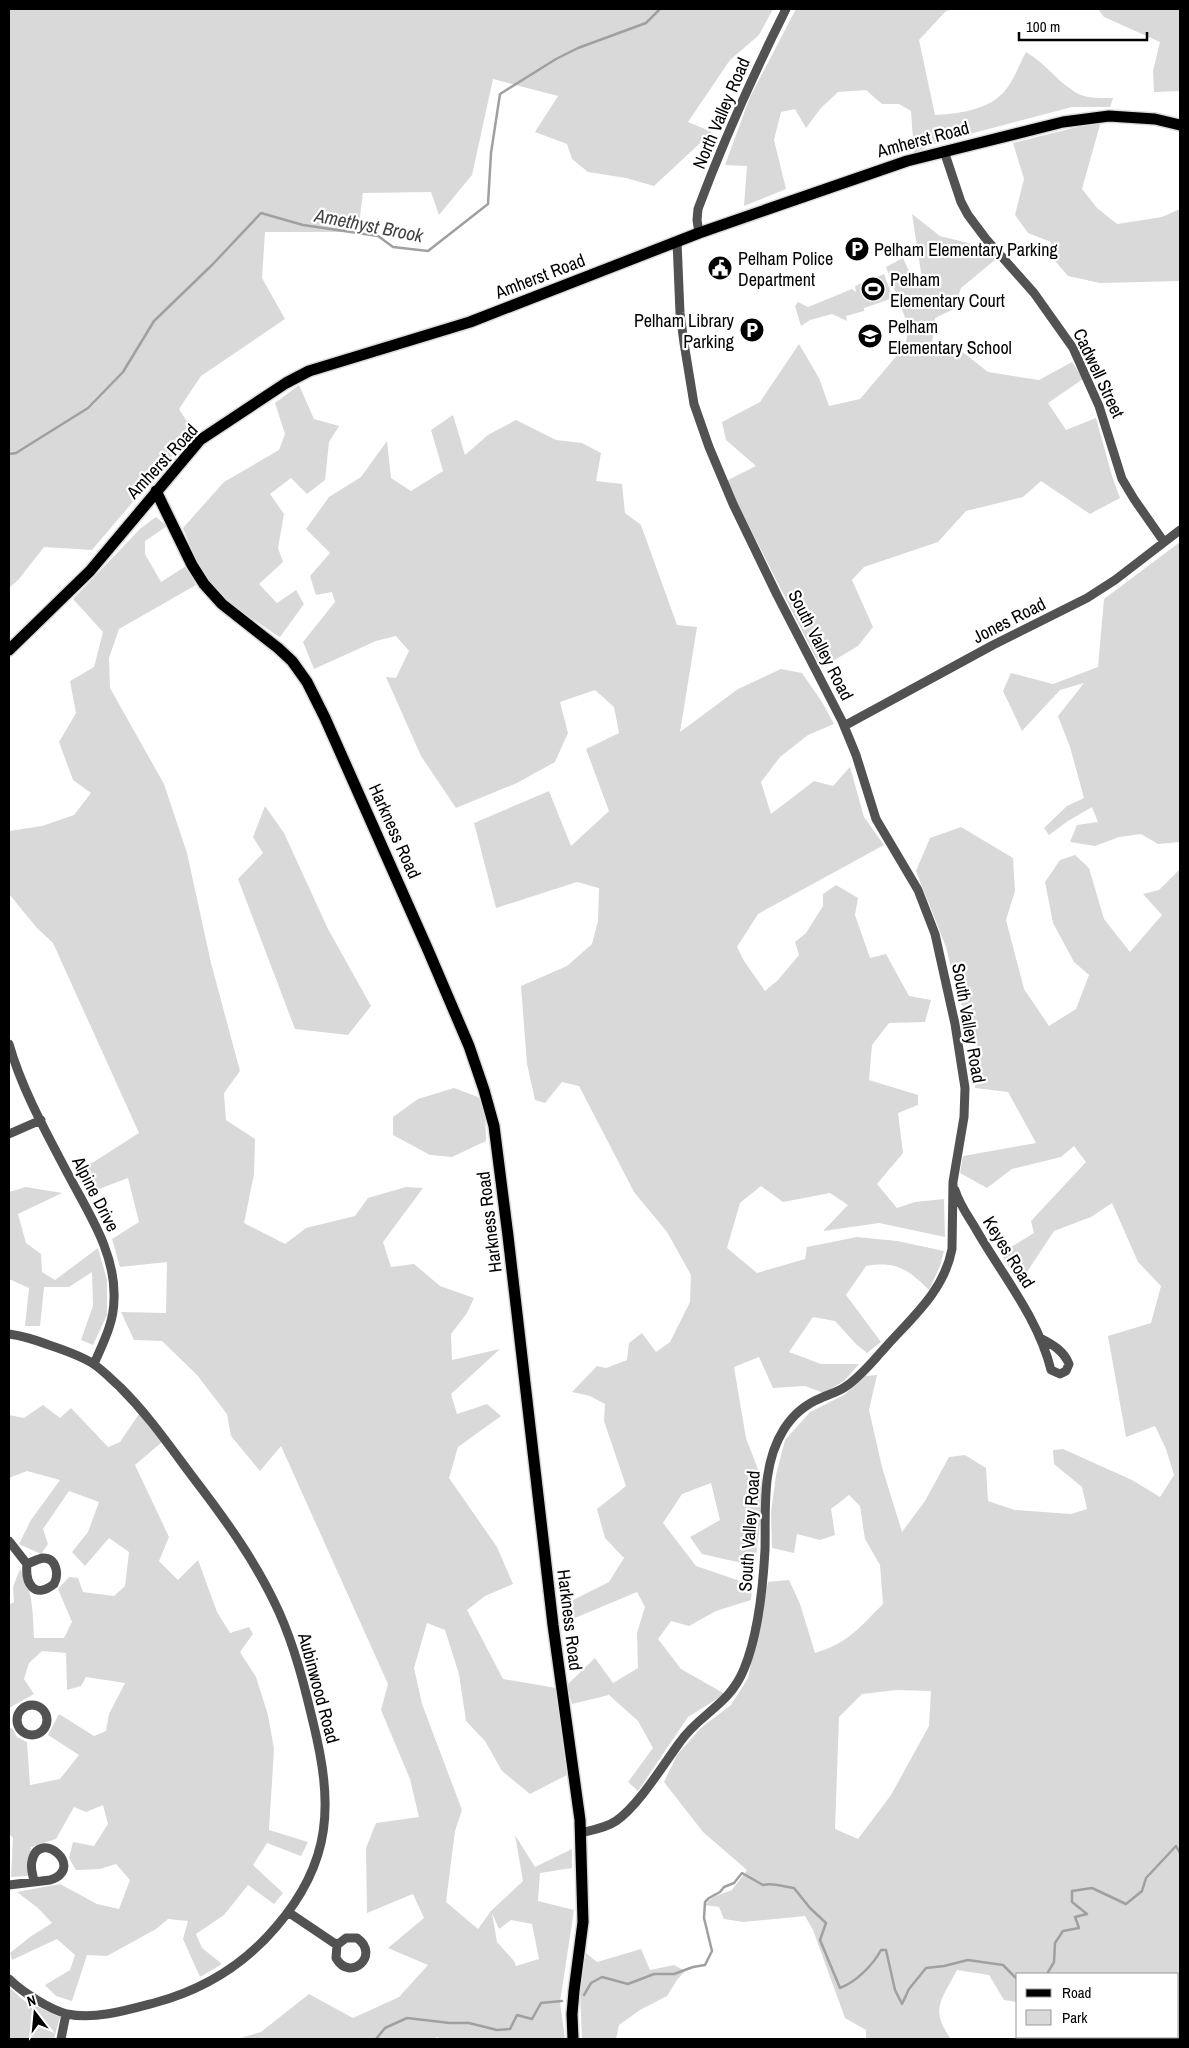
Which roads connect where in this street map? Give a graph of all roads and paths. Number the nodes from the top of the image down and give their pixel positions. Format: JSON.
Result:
{"nodes":[{"id":1,"x":786,"y":9,"type":"edge"},
{"id":2,"x":1180,"y":125,"type":"edge"},
{"id":3,"x":944,"y":151,"type":"junction"},
{"id":4,"x":699,"y":232,"type":"junction"},
{"id":5,"x":676,"y":241,"type":"junction"},
{"id":6,"x":156,"y":491,"type":"junction"},
{"id":7,"x":1180,"y":530,"type":"edge"},
{"id":8,"x":1164,"y":542,"type":"junction"},
{"id":9,"x":9,"y":650,"type":"edge"},
{"id":10,"x":844,"y":726,"type":"junction"},
{"id":11,"x":9,"y":1044,"type":"edge"},
{"id":12,"x":41,"y":1120,"type":"junction"},
{"id":13,"x":9,"y":1134,"type":"edge"},
{"id":14,"x":953,"y":1182,"type":"junction"},
{"id":15,"x":9,"y":1334,"type":"edge"},
{"id":16,"x":1040,"y":1338,"type":"dead end"},
{"id":17,"x":94,"y":1364,"type":"junction"},
{"id":18,"x":9,"y":1541,"type":"edge"},
{"id":19,"x":27,"y":1564,"type":"dead end"},
{"id":20,"x":580,"y":1833,"type":"junction"},
{"id":21,"x":34,"y":1882,"type":"dead end"},
{"id":22,"x":9,"y":1885,"type":"edge"},
{"id":23,"x":288,"y":1912,"type":"junction"},
{"id":24,"x":337,"y":1945,"type":"dead end"},
{"id":25,"x":9,"y":1979,"type":"edge"},
{"id":26,"x":66,"y":2014,"type":"junction"},
{"id":27,"x":61,"y":2039,"type":"edge"},
{"id":28,"x":573,"y":2039,"type":"edge"}],
"edges":[{"from":1,"to":4,"type":"street","name":"North Valley Road"},
{"from":2,"to":3,"type":"main road","name":"Amherst Road"},
{"from":3,"to":4,"type":"main road","name":"Amherst Road"},
{"from":3,"to":8,"type":"street","name":"Cadwell Street"},
{"from":4,"to":5,"type":"main road","name":"Amherst Road"},
{"from":5,"to":6,"type":"main road","name":"Amherst Road"},
{"from":5,"to":10,"type":"street","name":"South Valley Road"},
{"from":6,"to":9,"type":"main road","name":"Amherst Road"},
{"from":6,"to":20,"type":"main road","name":"Harkness Road"},
{"from":7,"to":8,"type":"street","name":"Jones Road"},
{"from":8,"to":10,"type":"street","name":"Jones Road"},
{"from":10,"to":14,"type":"street","name":"South Valley Road"},
{"from":11,"to":12,"type":"street","name":"Alpine Drive"},
{"from":12,"to":13,"type":"street"},
{"from":12,"to":17,"type":"street","name":"Alpine Drive"},
{"from":14,"to":16,"type":"street","name":"Keyes Road"},
{"from":14,"to":20,"type":"street","name":"South Valley Road"},
{"from":15,"to":17,"type":"street","name":"Aubinwood Road"},
{"from":17,"to":23,"type":"street","name":"Aubinwood Road"},
{"from":18,"to":19,"type":"street"},
{"from":20,"to":28,"type":"main road","name":"Harkness Road"},
{"from":21,"to":22,"type":"street"},
{"from":23,"to":24,"type":"street"},
{"from":23,"to":26,"type":"street","name":"Aubinwood Road"},
{"from":25,"to":26,"type":"street"},
{"from":26,"to":27,"type":"street"}]}
